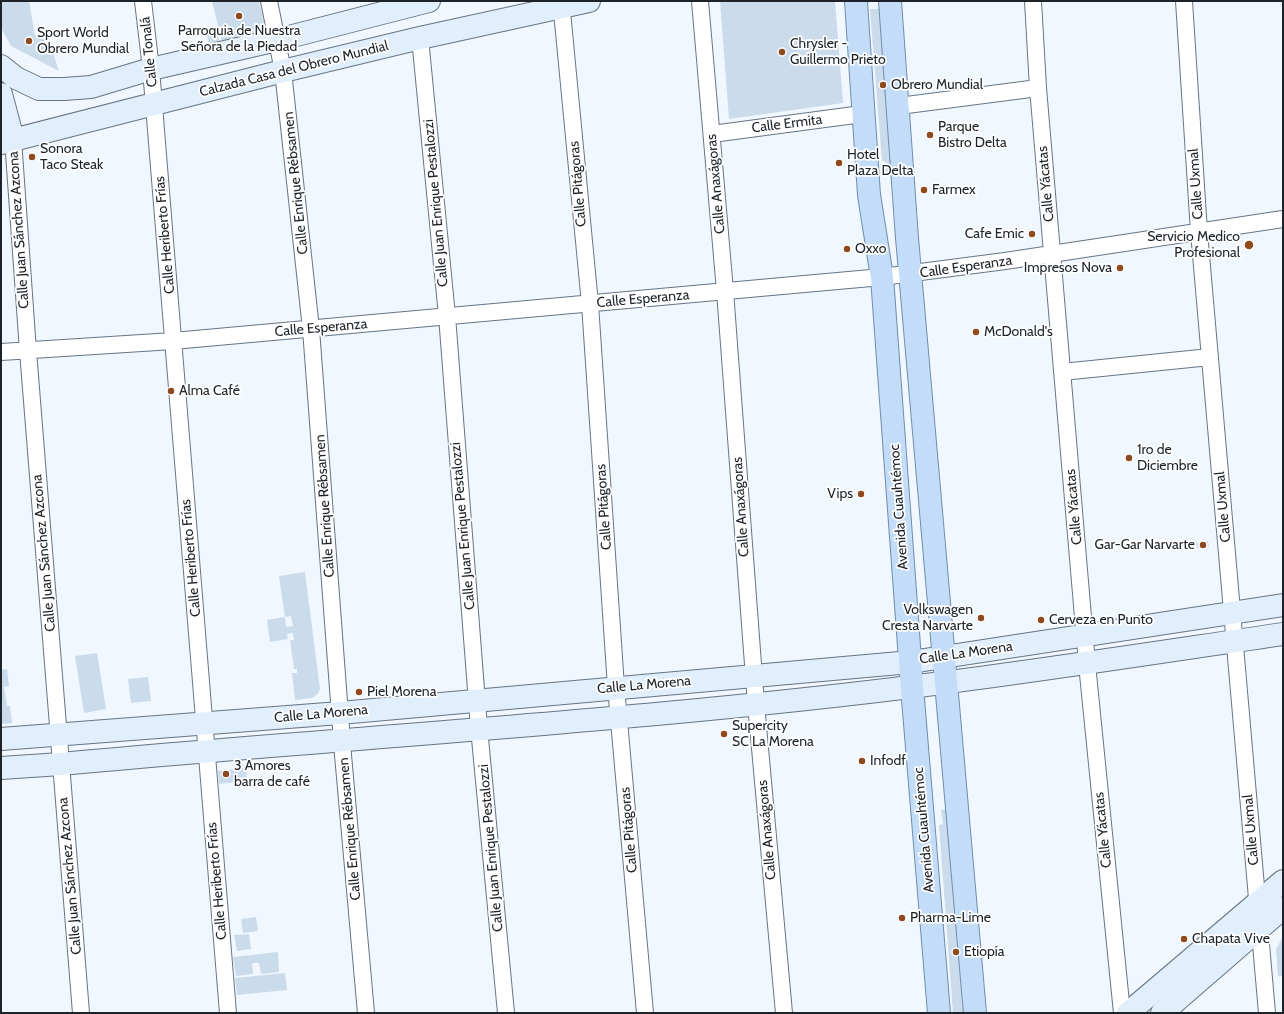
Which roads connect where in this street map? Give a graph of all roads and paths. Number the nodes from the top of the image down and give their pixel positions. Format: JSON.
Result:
{"nodes":[{"id":1,"x":144,"y":1,"type":"edge"},
{"id":2,"x":269,"y":1,"type":"edge"},
{"id":3,"x":589,"y":1,"type":"edge"},
{"id":4,"x":700,"y":1,"type":"edge"},
{"id":5,"x":856,"y":1,"type":"edge"},
{"id":6,"x":890,"y":1,"type":"edge"},
{"id":7,"x":1033,"y":1,"type":"edge"},
{"id":8,"x":1184,"y":1,"type":"edge"},
{"id":9,"x":416,"y":2,"type":"edge"},
{"id":10,"x":561,"y":4,"type":"edge"},
{"id":11,"x":420,"y":38,"type":"junction"},
{"id":12,"x":277,"y":40,"type":"junction"},
{"id":13,"x":1,"y":66,"type":"edge"},
{"id":14,"x":151,"y":69,"type":"junction"},
{"id":15,"x":284,"y":71,"type":"junction"},
{"id":16,"x":1038,"y":88,"type":"junction"},
{"id":17,"x":1,"y":94,"type":"edge"},
{"id":18,"x":154,"y":103,"type":"junction"},
{"id":19,"x":899,"y":106,"type":"junction"},
{"id":20,"x":862,"y":114,"type":"junction"},
{"id":21,"x":712,"y":134,"type":"junction"},
{"id":22,"x":7,"y":141,"type":"edge"},
{"id":23,"x":1283,"y":219,"type":"edge"},
{"id":24,"x":1199,"y":232,"type":"junction"},
{"id":25,"x":1052,"y":254,"type":"junction"},
{"id":26,"x":910,"y":274,"type":"junction"},
{"id":27,"x":882,"y":277,"type":"junction"},
{"id":28,"x":725,"y":291,"type":"junction"},
{"id":29,"x":590,"y":304,"type":"junction"},
{"id":30,"x":447,"y":316,"type":"junction"},
{"id":31,"x":311,"y":329,"type":"junction"},
{"id":32,"x":173,"y":341,"type":"junction"},
{"id":33,"x":28,"y":351,"type":"junction"},
{"id":34,"x":1,"y":352,"type":"edge"},
{"id":35,"x":1210,"y":357,"type":"junction"},
{"id":36,"x":1062,"y":372,"type":"junction"},
{"id":37,"x":1283,"y":604,"type":"edge"},
{"id":38,"x":1232,"y":612,"type":"junction"},
{"id":39,"x":1283,"y":634,"type":"edge"},
{"id":40,"x":1084,"y":636,"type":"junction"},
{"id":41,"x":1234,"y":641,"type":"junction"},
{"id":42,"x":944,"y":657,"type":"junction"},
{"id":43,"x":911,"y":662,"type":"junction"},
{"id":44,"x":1087,"y":664,"type":"junction"},
{"id":45,"x":754,"y":676,"type":"junction"},
{"id":46,"x":946,"y":683,"type":"junction"},
{"id":47,"x":616,"y":687,"type":"junction"},
{"id":48,"x":912,"y":687,"type":"junction"},
{"id":49,"x":477,"y":700,"type":"junction"},
{"id":50,"x":756,"y":704,"type":"junction"},
{"id":51,"x":340,"y":713,"type":"junction"},
{"id":52,"x":619,"y":716,"type":"junction"},
{"id":53,"x":204,"y":723,"type":"junction"},
{"id":54,"x":480,"y":728,"type":"junction"},
{"id":55,"x":58,"y":734,"type":"junction"},
{"id":56,"x":1,"y":739,"type":"edge"},
{"id":57,"x":342,"y":740,"type":"junction"},
{"id":58,"x":207,"y":751,"type":"junction"},
{"id":59,"x":60,"y":764,"type":"junction"},
{"id":60,"x":1,"y":768,"type":"edge"},
{"id":61,"x":1283,"y":881,"type":"edge"},
{"id":62,"x":1257,"y":903,"type":"junction"},
{"id":63,"x":1283,"y":908,"type":"edge"},
{"id":64,"x":1260,"y":928,"type":"junction"},
{"id":65,"x":81,"y":1013,"type":"edge"},
{"id":66,"x":228,"y":1013,"type":"edge"},
{"id":67,"x":366,"y":1013,"type":"edge"},
{"id":68,"x":506,"y":1013,"type":"edge"},
{"id":69,"x":646,"y":1013,"type":"edge"},
{"id":70,"x":784,"y":1013,"type":"edge"},
{"id":71,"x":939,"y":1013,"type":"edge"},
{"id":72,"x":975,"y":1013,"type":"edge"},
{"id":73,"x":1122,"y":1013,"type":"edge"},
{"id":74,"x":1128,"y":1013,"type":"edge"},
{"id":75,"x":1162,"y":1013,"type":"edge"},
{"id":76,"x":1267,"y":1013,"type":"edge"}],
"edges":[{"from":1,"to":14,"type":"street","name":"Calle Tonalá"},
{"from":2,"to":12,"type":"street","name":"Calle Enrique Rébsamen"},
{"from":3,"to":10,"type":"street","name":"Calzada Casa del Obrero Mundial"},
{"from":4,"to":21,"type":"street","name":"Calle Anaxágoras"},
{"from":5,"to":20,"type":"main road","name":"Avenida Cuauhtémoc"},
{"from":6,"to":19,"type":"main road"},
{"from":7,"to":16,"type":"street","name":"Calle Yácatas"},
{"from":8,"to":24,"type":"street","name":"Calle Uxmal"},
{"from":9,"to":12,"type":"street"},
{"from":10,"to":11,"type":"street","name":"Calzada Casa del Obrero Mundial"},
{"from":10,"to":29,"type":"street","name":"Calle Pitágoras"},
{"from":11,"to":15,"type":"street","name":"Calzada Casa del Obrero Mundial"},
{"from":11,"to":30,"type":"street","name":"Calle Juan Enrique Pestalozzi"},
{"from":12,"to":14,"type":"street"},
{"from":12,"to":15,"type":"street","name":"Calle Enrique Rébsamen"},
{"from":13,"to":14,"type":"street"},
{"from":14,"to":18,"type":"street","name":"Calle Tonalá"},
{"from":15,"to":18,"type":"street","name":"Calzada Casa del Obrero Mundial"},
{"from":15,"to":31,"type":"street","name":"Calle Enrique Rébsamen"},
{"from":16,"to":19,"type":"street"},
{"from":16,"to":25,"type":"street","name":"Calle Yácatas"},
{"from":17,"to":22,"type":"street","name":"Calle Juan Sánchez Azcona"},
{"from":18,"to":22,"type":"street","name":"Calzada Casa del Obrero Mundial"},
{"from":18,"to":32,"type":"street","name":"Calle Heriberto Frías"},
{"from":19,"to":26,"type":"main road"},
{"from":20,"to":21,"type":"street","name":"Calle Ermita"},
{"from":20,"to":27,"type":"main road","name":"Avenida Cuauhtémoc"},
{"from":21,"to":28,"type":"street","name":"Calle Anaxágoras"},
{"from":22,"to":33,"type":"street","name":"Calle Juan Sánchez Azcona"},
{"from":23,"to":24,"type":"street","name":"Calle Esperanza"},
{"from":24,"to":25,"type":"street","name":"Calle Esperanza"},
{"from":24,"to":35,"type":"street","name":"Calle Uxmal"},
{"from":25,"to":26,"type":"street","name":"Calle Esperanza"},
{"from":25,"to":36,"type":"street","name":"Calle Yácatas"},
{"from":26,"to":27,"type":"street","name":"Calle Esperanza"},
{"from":26,"to":42,"type":"main road"},
{"from":27,"to":28,"type":"street","name":"Calle Esperanza"},
{"from":27,"to":43,"type":"main road","name":"Avenida Cuauhtémoc"},
{"from":28,"to":29,"type":"street","name":"Calle Esperanza"},
{"from":28,"to":45,"type":"street","name":"Calle Anaxágoras"},
{"from":29,"to":30,"type":"street","name":"Calle Esperanza"},
{"from":29,"to":47,"type":"street","name":"Calle Pitágoras"},
{"from":30,"to":31,"type":"street","name":"Calle Esperanza"},
{"from":30,"to":49,"type":"street","name":"Calle Juan Enrique Pestalozzi"},
{"from":31,"to":32,"type":"street","name":"Calle Esperanza"},
{"from":31,"to":51,"type":"street","name":"Calle Enrique Rébsamen"},
{"from":32,"to":33,"type":"street","name":"Calle Esperanza"},
{"from":32,"to":53,"type":"street","name":"Calle Heriberto Frías"},
{"from":33,"to":34,"type":"street","name":"Calle Esperanza"},
{"from":33,"to":55,"type":"street","name":"Calle Juan Sánchez Azcona"},
{"from":35,"to":36,"type":"street"},
{"from":35,"to":38,"type":"street","name":"Calle Uxmal"},
{"from":36,"to":40,"type":"street","name":"Calle Yácatas"},
{"from":37,"to":38,"type":"street","name":"Calle La Morena"},
{"from":38,"to":40,"type":"street","name":"Calle La Morena"},
{"from":38,"to":41,"type":"street","name":"Calle Uxmal"},
{"from":39,"to":41,"type":"street","name":"Calle La Morena"},
{"from":40,"to":42,"type":"street","name":"Calle La Morena"},
{"from":40,"to":44,"type":"street","name":"Calle Yácatas"},
{"from":41,"to":44,"type":"street","name":"Calle La Morena"},
{"from":41,"to":62,"type":"street","name":"Calle Uxmal"},
{"from":42,"to":43,"type":"street","name":"Calle La Morena"},
{"from":42,"to":46,"type":"main road"},
{"from":43,"to":45,"type":"street","name":"Calle La Morena"},
{"from":43,"to":48,"type":"main road","name":"Avenida Cuauhtémoc"},
{"from":44,"to":46,"type":"street","name":"Calle La Morena"},
{"from":44,"to":73,"type":"street","name":"Calle Yácatas"},
{"from":45,"to":47,"type":"street","name":"Calle La Morena"},
{"from":45,"to":50,"type":"street","name":"Calle Anaxágoras"},
{"from":46,"to":48,"type":"street","name":"Calle La Morena"},
{"from":46,"to":72,"type":"main road"},
{"from":47,"to":49,"type":"street","name":"Calle La Morena"},
{"from":47,"to":52,"type":"street","name":"Calle Pitágoras"},
{"from":48,"to":50,"type":"street","name":"Calle La Morena"},
{"from":48,"to":71,"type":"main road","name":"Avenida Cuauhtémoc"},
{"from":49,"to":51,"type":"street","name":"Calle La Morena"},
{"from":49,"to":54,"type":"street","name":"Calle Juan Enrique Pestalozzi"},
{"from":50,"to":52,"type":"street","name":"Calle La Morena"},
{"from":50,"to":70,"type":"street","name":"Calle Anaxágoras"},
{"from":51,"to":53,"type":"street","name":"Calle La Morena"},
{"from":51,"to":57,"type":"street","name":"Calle Enrique Rébsamen"},
{"from":52,"to":54,"type":"street","name":"Calle La Morena"},
{"from":52,"to":69,"type":"street","name":"Calle Pitágoras"},
{"from":53,"to":55,"type":"street","name":"Calle La Morena"},
{"from":53,"to":58,"type":"street","name":"Calle Heriberto Frías"},
{"from":54,"to":57,"type":"street","name":"Calle La Morena"},
{"from":54,"to":68,"type":"street","name":"Calle Juan Enrique Pestalozzi"},
{"from":55,"to":56,"type":"street","name":"Calle La Morena"},
{"from":55,"to":59,"type":"street","name":"Calle Juan Sánchez Azcona"},
{"from":57,"to":58,"type":"street","name":"Calle La Morena"},
{"from":57,"to":67,"type":"street","name":"Calle Enrique Rébsamen"},
{"from":58,"to":59,"type":"street","name":"Calle La Morena"},
{"from":58,"to":66,"type":"street","name":"Calle Heriberto Frías"},
{"from":59,"to":60,"type":"street","name":"Calle La Morena"},
{"from":59,"to":65,"type":"street","name":"Calle Juan Sánchez Azcona"},
{"from":61,"to":62,"type":"street"},
{"from":62,"to":64,"type":"street","name":"Calle Uxmal"},
{"from":62,"to":74,"type":"street"},
{"from":63,"to":64,"type":"street"},
{"from":64,"to":75,"type":"street"},
{"from":64,"to":76,"type":"street","name":"Calle Uxmal"}]}
